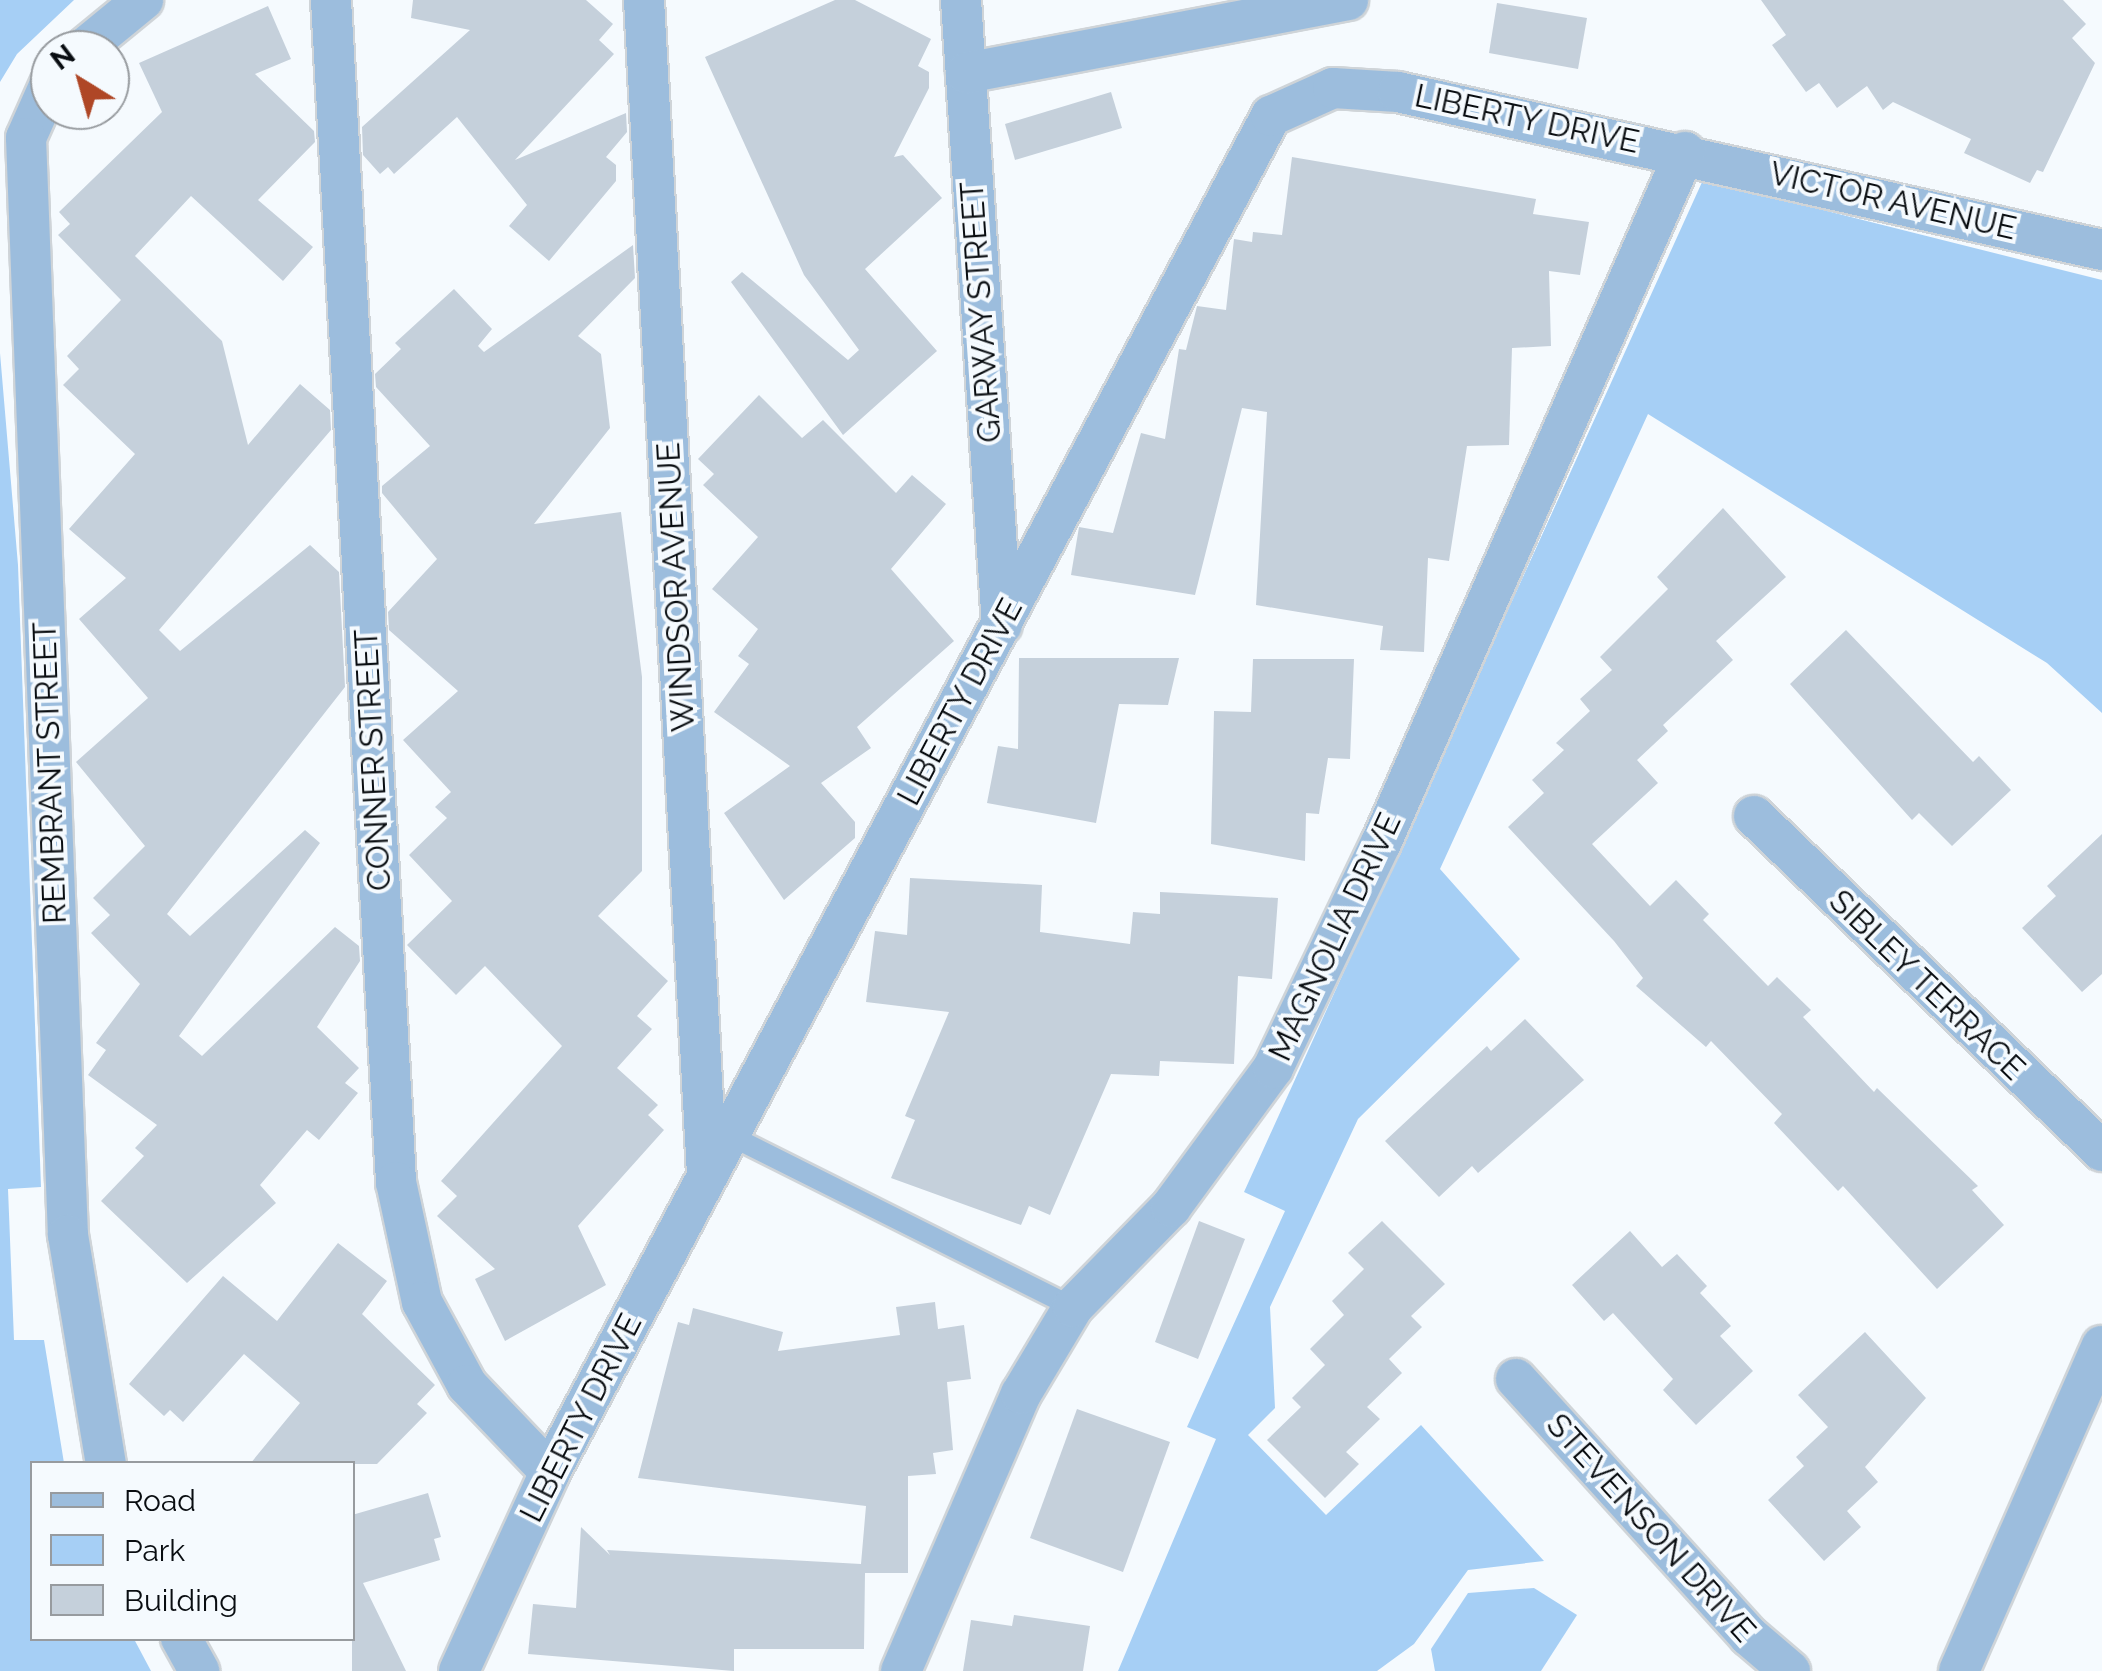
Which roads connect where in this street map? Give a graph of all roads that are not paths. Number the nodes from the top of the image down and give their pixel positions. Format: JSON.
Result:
{"nodes":[{"id":1,"x":143,"y":0,"type":"edge"},
{"id":2,"x":330,"y":0,"type":"edge"},
{"id":3,"x":644,"y":0,"type":"edge"},
{"id":4,"x":961,"y":0,"type":"edge"},
{"id":5,"x":1348,"y":0,"type":"edge"},
{"id":6,"x":105,"y":30,"type":"edge"},
{"id":7,"x":966,"y":73,"type":"junction"},
{"id":8,"x":30,"y":129,"type":"edge"},
{"id":9,"x":1685,"y":152,"type":"junction"},
{"id":10,"x":2102,"y":250,"type":"edge"},
{"id":11,"x":1002,"y":625,"type":"junction"},
{"id":12,"x":1754,"y":816,"type":"dead end"},
{"id":13,"x":727,"y":1134,"type":"junction"},
{"id":14,"x":2102,"y":1151,"type":"edge"},
{"id":15,"x":707,"y":1173,"type":"junction"},
{"id":16,"x":1073,"y":1306,"type":"junction"},
{"id":17,"x":2102,"y":1346,"type":"edge"},
{"id":18,"x":1516,"y":1380,"type":"dead end"},
{"id":19,"x":106,"y":1461,"type":"edge"},
{"id":20,"x":550,"y":1472,"type":"junction"},
{"id":21,"x":183,"y":1641,"type":"edge"},
{"id":22,"x":198,"y":1671,"type":"edge"},
{"id":23,"x":459,"y":1671,"type":"edge"},
{"id":24,"x":901,"y":1671,"type":"edge"},
{"id":25,"x":1790,"y":1671,"type":"edge"},
{"id":26,"x":1959,"y":1671,"type":"edge"}],
"edges":[{"from":1,"to":6,"type":"street"},
{"from":2,"to":20,"type":"street","name":"CONNER STREET"},
{"from":3,"to":15,"type":"street","name":"WINDSOR AVENUE"},
{"from":4,"to":7,"type":"street","name":"GARWAY STREET"},
{"from":5,"to":7,"type":"street"},
{"from":7,"to":11,"type":"street","name":"GARWAY STREET"},
{"from":8,"to":19,"type":"street","name":"REMBRANT STREET"},
{"from":9,"to":10,"type":"street","name":"VICTOR AVENUE"},
{"from":9,"to":11,"type":"street","name":"LIBERTY DRIVE"},
{"from":9,"to":16,"type":"street","name":"MAGNOLIA DRIVE"},
{"from":11,"to":13,"type":"street","name":"LIBERTY DRIVE"},
{"from":12,"to":14,"type":"street","name":"SIBLEY TERRACE"},
{"from":13,"to":15,"type":"street","name":"LIBERTY DRIVE"},
{"from":13,"to":16,"type":"lane"},
{"from":15,"to":20,"type":"street","name":"LIBERTY DRIVE"},
{"from":16,"to":24,"type":"street","name":"MAGNOLIA DRIVE"},
{"from":17,"to":26,"type":"street"},
{"from":18,"to":25,"type":"street","name":"STEVENSON DRIVE"},
{"from":20,"to":23,"type":"street","name":"LIBERTY DRIVE"},
{"from":21,"to":22,"type":"street"}]}
